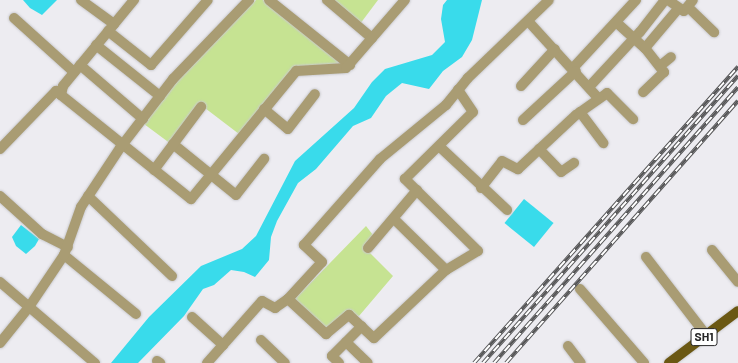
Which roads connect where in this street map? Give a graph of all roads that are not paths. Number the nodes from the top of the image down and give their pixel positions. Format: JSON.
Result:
{"nodes":[{"id":1,"x":81,"y":0,"type":"edge"},
{"id":2,"x":134,"y":0,"type":"edge"},
{"id":3,"x":208,"y":0,"type":"edge"},
{"id":4,"x":249,"y":0,"type":"edge"},
{"id":5,"x":270,"y":0,"type":"edge"},
{"id":6,"x":327,"y":0,"type":"edge"},
{"id":7,"x":405,"y":0,"type":"edge"},
{"id":8,"x":549,"y":0,"type":"edge"},
{"id":9,"x":636,"y":0,"type":"edge"},
{"id":10,"x":665,"y":0,"type":"edge"},
{"id":11,"x":668,"y":0,"type":"edge"},
{"id":12,"x":691,"y":4,"type":"edge"},
{"id":13,"x":678,"y":9,"type":"junction"},
{"id":14,"x":14,"y":18,"type":"dead end"},
{"id":15,"x":528,"y":21,"type":"junction"},
{"id":16,"x":616,"y":23,"type":"junction"},
{"id":17,"x":111,"y":28,"type":"junction"},
{"id":18,"x":714,"y":32,"type":"dead end"},
{"id":19,"x":372,"y":38,"type":"junction"},
{"id":20,"x":634,"y":39,"type":"junction"},
{"id":21,"x":96,"y":45,"type":"junction"},
{"id":22,"x":645,"y":48,"type":"junction"},
{"id":23,"x":555,"y":49,"type":"junction"},
{"id":24,"x":671,"y":57,"type":"dead end"},
{"id":25,"x":350,"y":65,"type":"junction"},
{"id":26,"x":660,"y":66,"type":"junction"},
{"id":27,"x":77,"y":68,"type":"junction"},
{"id":28,"x":575,"y":70,"type":"junction"},
{"id":29,"x":521,"y":86,"type":"dead end"},
{"id":30,"x":590,"y":87,"type":"junction"},
{"id":31,"x":458,"y":90,"type":"junction"},
{"id":32,"x":644,"y":92,"type":"dead end"},
{"id":33,"x":315,"y":94,"type":"dead end"},
{"id":34,"x":61,"y":95,"type":"junction"},
{"id":35,"x":160,"y":96,"type":"junction"},
{"id":36,"x":599,"y":99,"type":"junction"},
{"id":37,"x":201,"y":106,"type":"dead end"},
{"id":38,"x":264,"y":109,"type":"junction"},
{"id":39,"x":580,"y":112,"type":"junction"},
{"id":40,"x":143,"y":119,"type":"junction"},
{"id":41,"x":633,"y":119,"type":"dead end"},
{"id":42,"x":523,"y":120,"type":"dead end"},
{"id":43,"x":173,"y":144,"type":"junction"},
{"id":44,"x":603,"y":144,"type":"dead end"},
{"id":45,"x":122,"y":146,"type":"junction"},
{"id":46,"x":440,"y":147,"type":"junction"},
{"id":47,"x":0,"y":149,"type":"edge"},
{"id":48,"x":539,"y":149,"type":"junction"},
{"id":49,"x":264,"y":159,"type":"dead end"},
{"id":50,"x":574,"y":163,"type":"dead end"},
{"id":51,"x":154,"y":170,"type":"junction"},
{"id":52,"x":211,"y":175,"type":"junction"},
{"id":53,"x":481,"y":188,"type":"junction"},
{"id":54,"x":417,"y":190,"type":"junction"},
{"id":55,"x":0,"y":196,"type":"edge"},
{"id":56,"x":88,"y":196,"type":"junction"},
{"id":57,"x":507,"y":210,"type":"dead end"},
{"id":58,"x":394,"y":219,"type":"junction"},
{"id":59,"x":368,"y":248,"type":"dead end"},
{"id":60,"x":712,"y":250,"type":"dead end"},
{"id":61,"x":66,"y":251,"type":"junction"},
{"id":62,"x":646,"y":257,"type":"dead end"},
{"id":63,"x":446,"y":270,"type":"junction"},
{"id":64,"x":172,"y":276,"type":"dead end"},
{"id":65,"x":0,"y":282,"type":"edge"},
{"id":66,"x":738,"y":282,"type":"edge"},
{"id":67,"x":580,"y":289,"type":"dead end"},
{"id":68,"x":288,"y":300,"type":"junction"},
{"id":69,"x":29,"y":307,"type":"junction"},
{"id":70,"x":136,"y":314,"type":"dead end"},
{"id":71,"x":736,"y":315,"type":"edge"},
{"id":72,"x":192,"y":317,"type":"dead end"},
{"id":73,"x":362,"y":326,"type":"junction"},
{"id":74,"x":706,"y":335,"type":"junction"},
{"id":75,"x":261,"y":340,"type":"dead end"},
{"id":76,"x":346,"y":342,"type":"junction"},
{"id":77,"x":0,"y":343,"type":"edge"},
{"id":78,"x":223,"y":345,"type":"junction"},
{"id":79,"x":568,"y":346,"type":"dead end"},
{"id":80,"x":95,"y":363,"type":"edge"},
{"id":81,"x":207,"y":363,"type":"edge"},
{"id":82,"x":285,"y":363,"type":"edge"},
{"id":83,"x":339,"y":363,"type":"edge"},
{"id":84,"x":368,"y":363,"type":"edge"},
{"id":85,"x":581,"y":363,"type":"edge"},
{"id":86,"x":644,"y":363,"type":"edge"},
{"id":87,"x":669,"y":363,"type":"edge"}],
"edges":[{"from":1,"to":17,"type":"street"},
{"from":2,"to":17,"type":"street"},
{"from":3,"to":17,"type":"street"},
{"from":4,"to":35,"type":"street"},
{"from":5,"to":25,"type":"street"},
{"from":6,"to":19,"type":"street"},
{"from":7,"to":19,"type":"street"},
{"from":8,"to":15,"type":"street"},
{"from":9,"to":16,"type":"street"},
{"from":10,"to":20,"type":"street"},
{"from":11,"to":13,"type":"street"},
{"from":12,"to":13,"type":"street"},
{"from":12,"to":18,"type":"street"},
{"from":13,"to":22,"type":"street"},
{"from":14,"to":27,"type":"street"},
{"from":15,"to":23,"type":"street"},
{"from":15,"to":31,"type":"street"},
{"from":16,"to":20,"type":"street"},
{"from":16,"to":28,"type":"street"},
{"from":17,"to":21,"type":"street"},
{"from":19,"to":25,"type":"street"},
{"from":20,"to":22,"type":"street"},
{"from":20,"to":30,"type":"street"},
{"from":21,"to":27,"type":"street"},
{"from":21,"to":35,"type":"street"},
{"from":22,"to":26,"type":"street"},
{"from":23,"to":28,"type":"street"},
{"from":23,"to":29,"type":"street"},
{"from":24,"to":26,"type":"street"},
{"from":25,"to":38,"type":"street"},
{"from":26,"to":32,"type":"street"},
{"from":27,"to":34,"type":"street"},
{"from":27,"to":40,"type":"street"},
{"from":28,"to":30,"type":"street"},
{"from":28,"to":42,"type":"street"},
{"from":30,"to":36,"type":"street"},
{"from":31,"to":46,"type":"street"},
{"from":31,"to":68,"type":"street"},
{"from":33,"to":38,"type":"street"},
{"from":34,"to":45,"type":"street"},
{"from":34,"to":47,"type":"street"},
{"from":35,"to":40,"type":"street"},
{"from":36,"to":39,"type":"street"},
{"from":36,"to":41,"type":"street"},
{"from":37,"to":43,"type":"street"},
{"from":38,"to":52,"type":"street"},
{"from":39,"to":44,"type":"street"},
{"from":39,"to":48,"type":"street"},
{"from":40,"to":45,"type":"street"},
{"from":43,"to":51,"type":"street"},
{"from":43,"to":52,"type":"street"},
{"from":45,"to":51,"type":"street"},
{"from":45,"to":56,"type":"street"},
{"from":46,"to":53,"type":"street"},
{"from":46,"to":54,"type":"street"},
{"from":48,"to":50,"type":"street"},
{"from":48,"to":53,"type":"street"},
{"from":49,"to":52,"type":"street"},
{"from":51,"to":52,"type":"street"},
{"from":53,"to":57,"type":"street"},
{"from":54,"to":58,"type":"street"},
{"from":54,"to":63,"type":"street"},
{"from":55,"to":61,"type":"street"},
{"from":56,"to":61,"type":"street"},
{"from":56,"to":64,"type":"street"},
{"from":58,"to":59,"type":"street"},
{"from":58,"to":63,"type":"street"},
{"from":60,"to":66,"type":"street"},
{"from":61,"to":69,"type":"street"},
{"from":61,"to":70,"type":"street"},
{"from":62,"to":74,"type":"street"},
{"from":63,"to":73,"type":"street"},
{"from":65,"to":69,"type":"street"},
{"from":67,"to":86,"type":"street"},
{"from":68,"to":73,"type":"street"},
{"from":68,"to":78,"type":"street"},
{"from":69,"to":77,"type":"street"},
{"from":69,"to":80,"type":"street"},
{"from":71,"to":74,"type":"main road","number":"SH1"},
{"from":72,"to":78,"type":"street"},
{"from":73,"to":76,"type":"street"},
{"from":74,"to":87,"type":"main road","number":"SH1"},
{"from":75,"to":82,"type":"street"},
{"from":76,"to":83,"type":"street"},
{"from":76,"to":84,"type":"street"},
{"from":78,"to":81,"type":"street"},
{"from":79,"to":85,"type":"street"}]}
